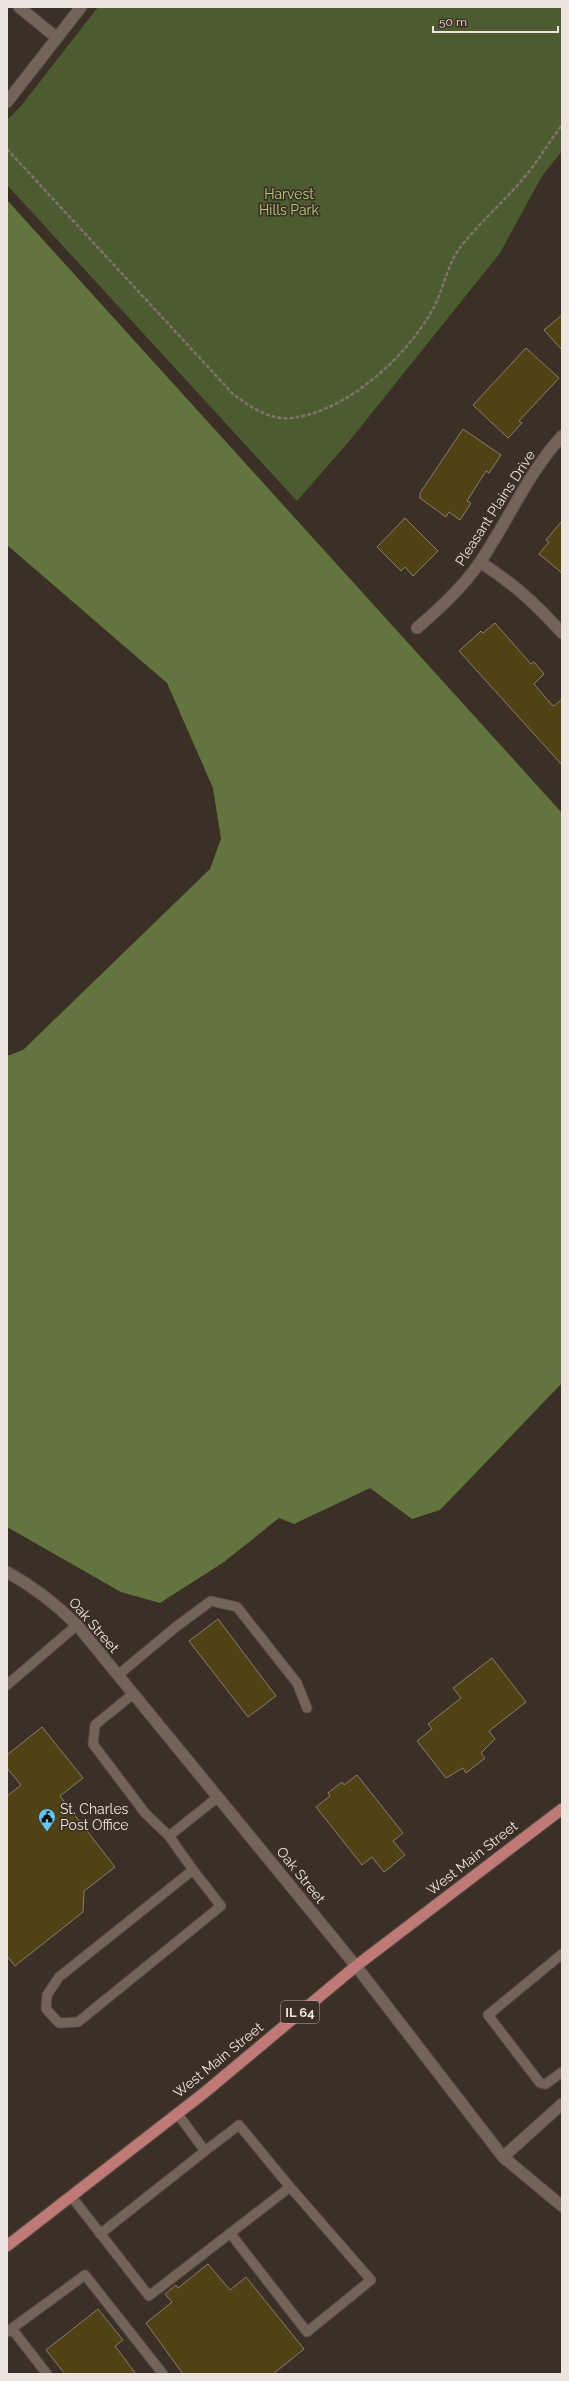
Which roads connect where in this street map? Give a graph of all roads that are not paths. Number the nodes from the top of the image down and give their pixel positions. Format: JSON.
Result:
{"nodes":[{"id":1,"x":19,"y":7,"type":"edge"},
{"id":2,"x":81,"y":7,"type":"edge"},
{"id":3,"x":58,"y":38,"type":"junction"},
{"id":4,"x":7,"y":102,"type":"edge"},
{"id":5,"x":562,"y":436,"type":"edge"},
{"id":6,"x":480,"y":562,"type":"junction"},
{"id":7,"x":417,"y":628,"type":"dead end"},
{"id":8,"x":562,"y":633,"type":"edge"},
{"id":9,"x":7,"y":1572,"type":"edge"},
{"id":10,"x":77,"y":1625,"type":"junction"},
{"id":11,"x":118,"y":1675,"type":"junction"},
{"id":12,"x":7,"y":1686,"type":"edge"},
{"id":13,"x":133,"y":1694,"type":"junction"},
{"id":14,"x":307,"y":1708,"type":"dead end"},
{"id":15,"x":218,"y":1797,"type":"junction"},
{"id":16,"x":562,"y":1809,"type":"edge"},
{"id":17,"x":169,"y":1836,"type":"junction"},
{"id":18,"x":194,"y":1870,"type":"junction"},
{"id":19,"x":562,"y":1954,"type":"edge"},
{"id":20,"x":356,"y":1966,"type":"junction"},
{"id":21,"x":562,"y":2072,"type":"edge"},
{"id":22,"x":560,"y":2109,"type":"edge"},
{"id":23,"x":177,"y":2113,"type":"junction"},
{"id":24,"x":205,"y":2151,"type":"junction"},
{"id":25,"x":503,"y":2157,"type":"junction"},
{"id":26,"x":290,"y":2187,"type":"junction"},
{"id":27,"x":70,"y":2196,"type":"junction"},
{"id":28,"x":562,"y":2206,"type":"edge"},
{"id":29,"x":230,"y":2233,"type":"junction"},
{"id":30,"x":100,"y":2234,"type":"junction"},
{"id":31,"x":7,"y":2246,"type":"edge"},
{"id":32,"x":9,"y":2330,"type":"edge"},
{"id":33,"x":47,"y":2374,"type":"edge"},
{"id":34,"x":163,"y":2374,"type":"edge"}],
"edges":[{"from":1,"to":3,"type":"street"},
{"from":2,"to":3,"type":"street"},
{"from":3,"to":4,"type":"street"},
{"from":5,"to":6,"type":"street","name":"Pleasant Plains Drive"},
{"from":6,"to":7,"type":"street","name":"Pleasant Plains Drive"},
{"from":6,"to":8,"type":"street"},
{"from":9,"to":10,"type":"street","name":"Oak Street"},
{"from":10,"to":11,"type":"street","name":"Oak Street"},
{"from":10,"to":12,"type":"lane"},
{"from":11,"to":13,"type":"street","name":"Oak Street"},
{"from":11,"to":14,"type":"lane"},
{"from":13,"to":15,"type":"street","name":"Oak Street"},
{"from":13,"to":17,"type":"lane"},
{"from":15,"to":17,"type":"lane"},
{"from":15,"to":20,"type":"street","name":"Oak Street"},
{"from":16,"to":20,"type":"main road","name":"West Main Street","number":"IL 64"},
{"from":17,"to":18,"type":"lane"},
{"from":18,"to":18,"type":"lane"},
{"from":19,"to":21,"type":"lane"},
{"from":20,"to":23,"type":"main road","name":"West Main Street","number":"IL 64"},
{"from":20,"to":25,"type":"street","name":"Oak Street"},
{"from":22,"to":25,"type":"street"},
{"from":23,"to":24,"type":"lane"},
{"from":23,"to":27,"type":"main road","name":"West Main Street","number":"IL 64"},
{"from":24,"to":26,"type":"lane"},
{"from":24,"to":30,"type":"lane"},
{"from":25,"to":28,"type":"street","name":"Oak Street"},
{"from":26,"to":29,"type":"lane"},
{"from":26,"to":29,"type":"lane"},
{"from":27,"to":30,"type":"lane"},
{"from":27,"to":31,"type":"main road","name":"West Main Street","number":"IL 64"},
{"from":29,"to":30,"type":"lane"},
{"from":32,"to":33,"type":"lane"},
{"from":32,"to":34,"type":"lane"}]}
